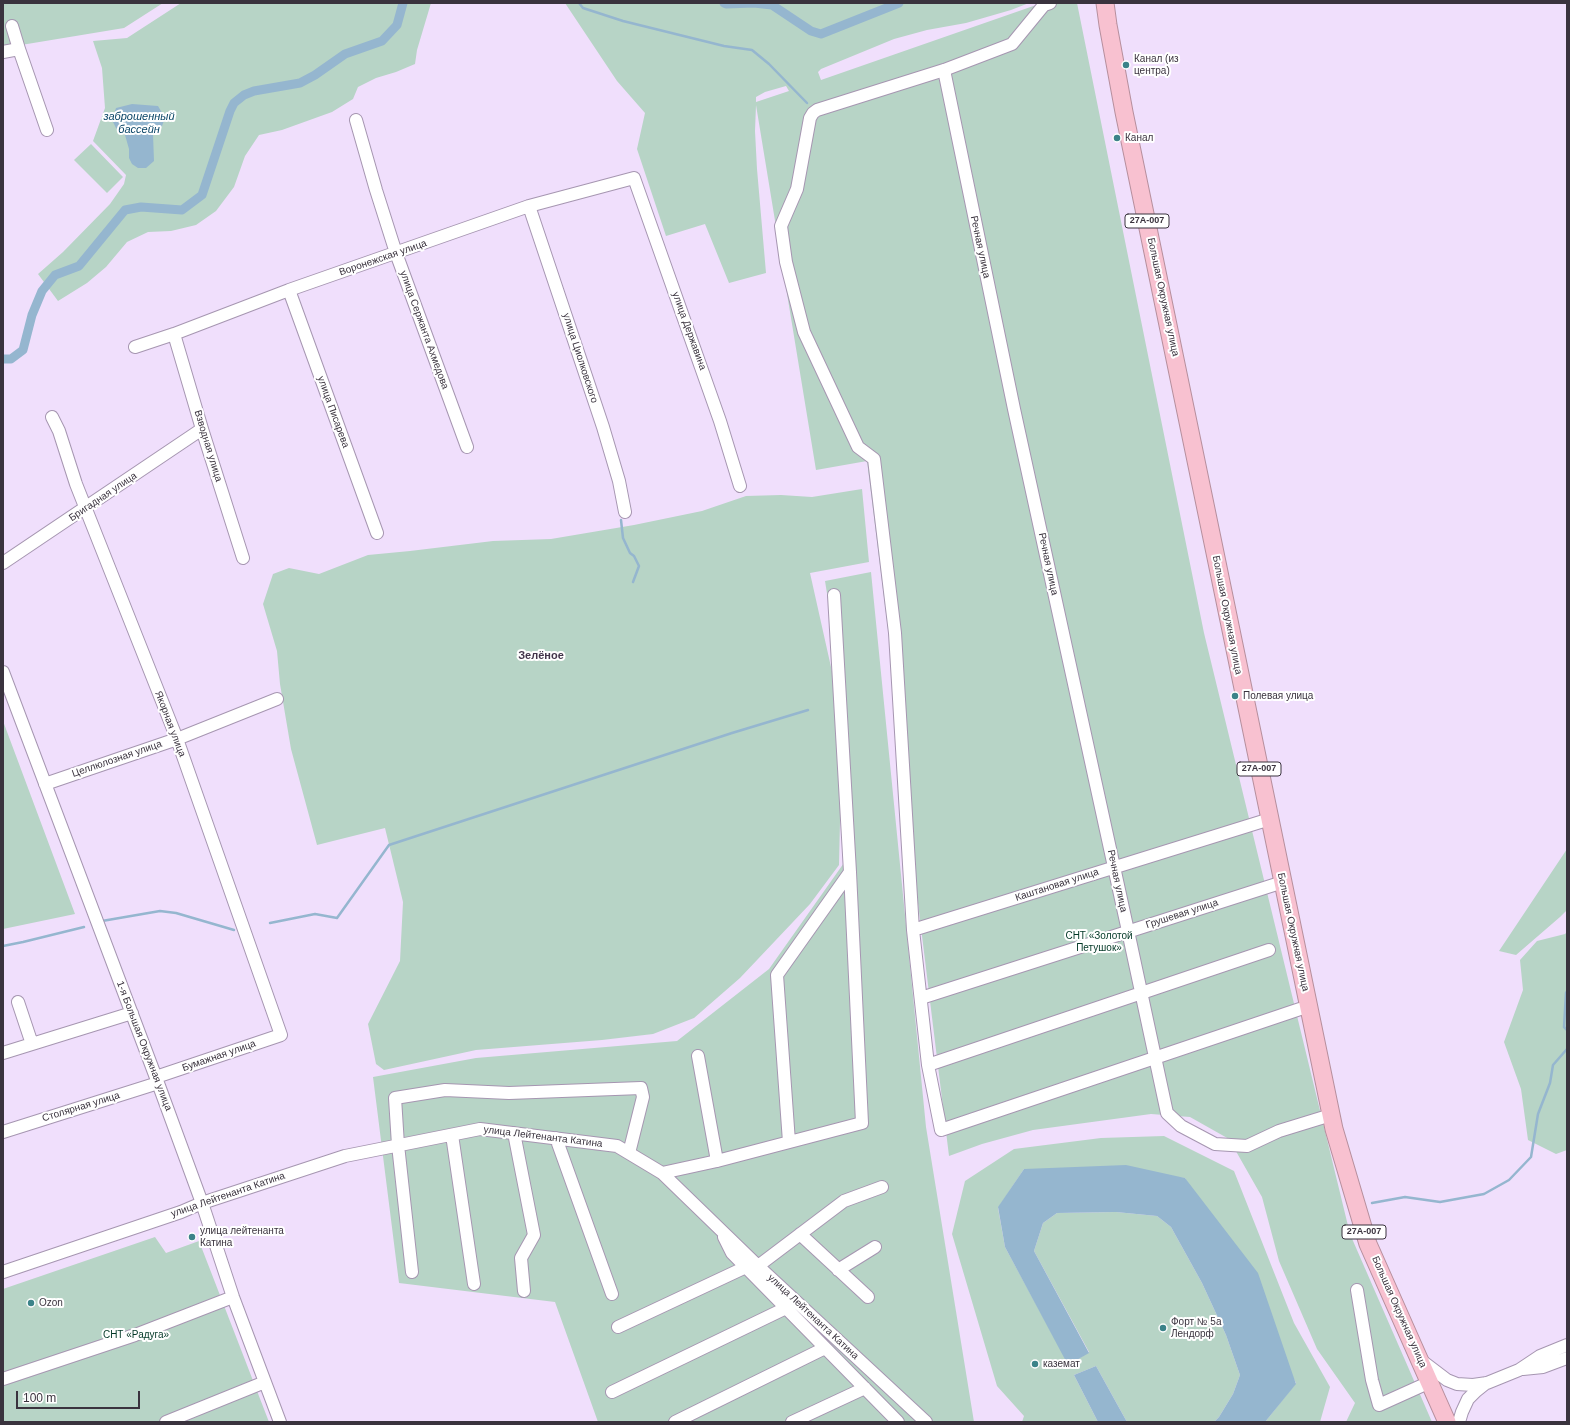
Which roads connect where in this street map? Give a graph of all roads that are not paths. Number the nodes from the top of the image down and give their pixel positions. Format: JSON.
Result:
{"nodes":[{"id":1,"x":1050,"y":3,"type":"edge"},
{"id":2,"x":1105,"y":3,"type":"edge"},
{"id":3,"x":12,"y":26,"type":"dead end"},
{"id":4,"x":19,"y":49,"type":"junction"},
{"id":5,"x":3,"y":52,"type":"edge"},
{"id":6,"x":944,"y":70,"type":"junction"},
{"id":7,"x":356,"y":120,"type":"dead end"},
{"id":8,"x":47,"y":130,"type":"dead end"},
{"id":9,"x":634,"y":178,"type":"joint"},
{"id":10,"x":529,"y":206,"type":"junction"},
{"id":11,"x":396,"y":253,"type":"junction"},
{"id":12,"x":290,"y":290,"type":"junction"},
{"id":13,"x":174,"y":334,"type":"junction"},
{"id":14,"x":135,"y":347,"type":"dead end"},
{"id":15,"x":52,"y":417,"type":"dead end"},
{"id":16,"x":202,"y":429,"type":"junction"},
{"id":17,"x":467,"y":447,"type":"dead end"},
{"id":18,"x":740,"y":486,"type":"dead end"},
{"id":19,"x":86,"y":508,"type":"junction"},
{"id":20,"x":625,"y":512,"type":"dead end"},
{"id":21,"x":378,"y":533,"type":"dead end"},
{"id":22,"x":243,"y":558,"type":"dead end"},
{"id":23,"x":3,"y":563,"type":"edge"},
{"id":24,"x":834,"y":595,"type":"dead end"},
{"id":25,"x":3,"y":672,"type":"edge"},
{"id":26,"x":277,"y":699,"type":"dead end"},
{"id":27,"x":9,"y":704,"type":"edge"},
{"id":28,"x":177,"y":739,"type":"junction"},
{"id":29,"x":45,"y":784,"type":"junction"},
{"id":30,"x":1270,"y":819,"type":"junction"},
{"id":31,"x":1114,"y":866,"type":"junction"},
{"id":32,"x":850,"y":872,"type":"junction"},
{"id":33,"x":1282,"y":882,"type":"junction"},
{"id":34,"x":913,"y":930,"type":"junction"},
{"id":35,"x":1128,"y":931,"type":"junction"},
{"id":36,"x":1269,"y":950,"type":"dead end"},
{"id":37,"x":1142,"y":994,"type":"junction"},
{"id":38,"x":921,"y":998,"type":"junction"},
{"id":39,"x":18,"y":1002,"type":"dead end"},
{"id":40,"x":1300,"y":1009,"type":"dead end"},
{"id":41,"x":132,"y":1013,"type":"junction"},
{"id":42,"x":281,"y":1035,"type":"joint"},
{"id":43,"x":32,"y":1044,"type":"junction"},
{"id":44,"x":3,"y":1053,"type":"edge"},
{"id":45,"x":698,"y":1056,"type":"dead end"},
{"id":46,"x":1155,"y":1058,"type":"junction"},
{"id":47,"x":928,"y":1065,"type":"junction"},
{"id":48,"x":157,"y":1080,"type":"junction"},
{"id":49,"x":1331,"y":1115,"type":"junction"},
{"id":50,"x":3,"y":1132,"type":"edge"},
{"id":51,"x":514,"y":1133,"type":"junction"},
{"id":52,"x":452,"y":1135,"type":"junction"},
{"id":53,"x":556,"y":1138,"type":"junction"},
{"id":54,"x":789,"y":1142,"type":"junction"},
{"id":55,"x":398,"y":1145,"type":"junction"},
{"id":56,"x":629,"y":1153,"type":"junction"},
{"id":57,"x":717,"y":1161,"type":"junction"},
{"id":58,"x":662,"y":1173,"type":"junction"},
{"id":59,"x":882,"y":1187,"type":"dead end"},
{"id":60,"x":202,"y":1203,"type":"junction"},
{"id":61,"x":800,"y":1234,"type":"junction"},
{"id":62,"x":875,"y":1247,"type":"dead end"},
{"id":63,"x":752,"y":1267,"type":"junction"},
{"id":64,"x":838,"y":1270,"type":"junction"},
{"id":65,"x":3,"y":1272,"type":"edge"},
{"id":66,"x":412,"y":1272,"type":"dead end"},
{"id":67,"x":474,"y":1284,"type":"dead end"},
{"id":68,"x":1357,"y":1290,"type":"dead end"},
{"id":69,"x":524,"y":1291,"type":"dead end"},
{"id":70,"x":612,"y":1294,"type":"dead end"},
{"id":71,"x":233,"y":1297,"type":"junction"},
{"id":72,"x":868,"y":1297,"type":"dead end"},
{"id":73,"x":786,"y":1308,"type":"junction"},
{"id":74,"x":618,"y":1327,"type":"dead end"},
{"id":75,"x":1567,"y":1345,"type":"edge"},
{"id":76,"x":825,"y":1348,"type":"junction"},
{"id":77,"x":1419,"y":1357,"type":"junction"},
{"id":78,"x":1567,"y":1358,"type":"edge"},
{"id":79,"x":1522,"y":1369,"type":"junction"},
{"id":80,"x":3,"y":1379,"type":"edge"},
{"id":81,"x":265,"y":1382,"type":"junction"},
{"id":82,"x":1430,"y":1382,"type":"junction"},
{"id":83,"x":1486,"y":1383,"type":"junction"},
{"id":84,"x":865,"y":1388,"type":"junction"},
{"id":85,"x":612,"y":1392,"type":"dead end"},
{"id":86,"x":187,"y":1418,"type":"edge"},
{"id":87,"x":166,"y":1422,"type":"edge"},
{"id":88,"x":280,"y":1422,"type":"edge"},
{"id":89,"x":675,"y":1422,"type":"edge"},
{"id":90,"x":792,"y":1422,"type":"edge"},
{"id":91,"x":898,"y":1422,"type":"edge"},
{"id":92,"x":926,"y":1422,"type":"edge"},
{"id":93,"x":1447,"y":1422,"type":"edge"},
{"id":94,"x":1459,"y":1422,"type":"edge"}],
"edges":[{"from":1,"to":6,"type":"street"},
{"from":2,"to":30,"type":"highway","name":"Большая Окружная улица","number":"27А-007"},
{"from":3,"to":4,"type":"street"},
{"from":4,"to":5,"type":"street"},
{"from":4,"to":8,"type":"street"},
{"from":6,"to":31,"type":"street","name":"Речная улица"},
{"from":6,"to":34,"type":"street"},
{"from":7,"to":11,"type":"street","name":"улица Сержанта Ахмедова"},
{"from":9,"to":10,"type":"street","name":"Воронежская улица"},
{"from":9,"to":18,"type":"street","name":"улица Державина"},
{"from":10,"to":11,"type":"street","name":"Воронежская улица"},
{"from":10,"to":20,"type":"street","name":"улица Циолковского"},
{"from":11,"to":12,"type":"street","name":"Воронежская улица"},
{"from":11,"to":17,"type":"street","name":"улица Сержанта Ахмедова"},
{"from":12,"to":13,"type":"street","name":"Воронежская улица"},
{"from":12,"to":21,"type":"street","name":"улица Писарева"},
{"from":13,"to":14,"type":"street","name":"Воронежская улица"},
{"from":13,"to":16,"type":"street","name":"Взводная улица"},
{"from":15,"to":19,"type":"street","name":"Якорная улица"},
{"from":16,"to":19,"type":"street","name":"Бригадная улица"},
{"from":16,"to":22,"type":"street","name":"Взводная улица"},
{"from":19,"to":23,"type":"street","name":"Бригадная улица"},
{"from":19,"to":28,"type":"street","name":"Якорная улица"},
{"from":24,"to":32,"type":"street"},
{"from":25,"to":27,"type":"street","name":"1-я Большая Окружная улица"},
{"from":26,"to":28,"type":"street","name":"Целлюлозная улица"},
{"from":27,"to":29,"type":"street","name":"1-я Большая Окружная улица"},
{"from":28,"to":29,"type":"street","name":"Целлюлозная улица"},
{"from":28,"to":42,"type":"street","name":"Якорная улица"},
{"from":29,"to":41,"type":"street","name":"1-я Большая Окружная улица"},
{"from":30,"to":31,"type":"street","name":"Каштановая улица"},
{"from":30,"to":33,"type":"highway","name":"Большая Окружная улица","number":"27А-007"},
{"from":31,"to":34,"type":"street","name":"Каштановая улица"},
{"from":31,"to":35,"type":"street","name":"Речная улица"},
{"from":32,"to":54,"type":"street"},
{"from":32,"to":54,"type":"street"},
{"from":33,"to":35,"type":"street","name":"Грушевая улица"},
{"from":33,"to":49,"type":"highway","name":"Большая Окружная улица","number":"27А-007"},
{"from":34,"to":38,"type":"street"},
{"from":35,"to":37,"type":"street","name":"Речная улица"},
{"from":35,"to":38,"type":"street","name":"Грушевая улица"},
{"from":36,"to":37,"type":"street"},
{"from":37,"to":46,"type":"street","name":"Речная улица"},
{"from":37,"to":47,"type":"street"},
{"from":38,"to":47,"type":"street"},
{"from":39,"to":43,"type":"street"},
{"from":40,"to":46,"type":"street"},
{"from":41,"to":43,"type":"street"},
{"from":41,"to":48,"type":"street","name":"1-я Большая Окружная улица"},
{"from":42,"to":48,"type":"street","name":"Бумажная улица"},
{"from":43,"to":44,"type":"street"},
{"from":45,"to":57,"type":"street"},
{"from":46,"to":47,"type":"street"},
{"from":46,"to":49,"type":"street","name":"Речная улица"},
{"from":48,"to":50,"type":"street","name":"Столярная улица"},
{"from":48,"to":60,"type":"street","name":"1-я Большая Окружная улица"},
{"from":49,"to":77,"type":"highway","name":"Большая Окружная улица","number":"27А-007"},
{"from":51,"to":52,"type":"street","name":"улица Лейтенанта Катина"},
{"from":51,"to":53,"type":"street","name":"улица Лейтенанта Катина"},
{"from":51,"to":69,"type":"street"},
{"from":52,"to":55,"type":"street","name":"улица Лейтенанта Катина"},
{"from":52,"to":67,"type":"street"},
{"from":53,"to":56,"type":"street","name":"улица Лейтенанта Катина"},
{"from":53,"to":70,"type":"street"},
{"from":54,"to":57,"type":"street"},
{"from":55,"to":56,"type":"street"},
{"from":55,"to":60,"type":"street","name":"улица Лейтенанта Катина"},
{"from":55,"to":66,"type":"street"},
{"from":56,"to":58,"type":"street","name":"улица Лейтенанта Катина"},
{"from":57,"to":58,"type":"street"},
{"from":58,"to":63,"type":"street","name":"улица Лейтенанта Катина"},
{"from":59,"to":61,"type":"street"},
{"from":60,"to":65,"type":"street","name":"улица Лейтенанта Катина"},
{"from":60,"to":71,"type":"street","name":"1-я Большая Окружная улица"},
{"from":61,"to":63,"type":"street"},
{"from":61,"to":64,"type":"street"},
{"from":62,"to":64,"type":"street"},
{"from":63,"to":73,"type":"street"},
{"from":63,"to":74,"type":"street"},
{"from":63,"to":92,"type":"street","name":"улица Лейтенанта Катина"},
{"from":64,"to":72,"type":"street"},
{"from":68,"to":82,"type":"street"},
{"from":71,"to":80,"type":"street"},
{"from":71,"to":81,"type":"street","name":"1-я Большая Окружная улица"},
{"from":73,"to":76,"type":"street"},
{"from":73,"to":85,"type":"street"},
{"from":75,"to":79,"type":"street"},
{"from":76,"to":84,"type":"street"},
{"from":76,"to":89,"type":"street"},
{"from":77,"to":82,"type":"highway","name":"Большая Окружная улица","number":"27А-007"},
{"from":77,"to":83,"type":"street"},
{"from":78,"to":79,"type":"street"},
{"from":79,"to":83,"type":"street"},
{"from":81,"to":86,"type":"street"},
{"from":81,"to":88,"type":"street","name":"1-я Большая Окружная улица"},
{"from":82,"to":93,"type":"highway","name":"Большая Окружная улица","number":"27А-007"},
{"from":83,"to":94,"type":"street"},
{"from":84,"to":90,"type":"street"},
{"from":84,"to":91,"type":"street"},
{"from":86,"to":87,"type":"street"}]}
